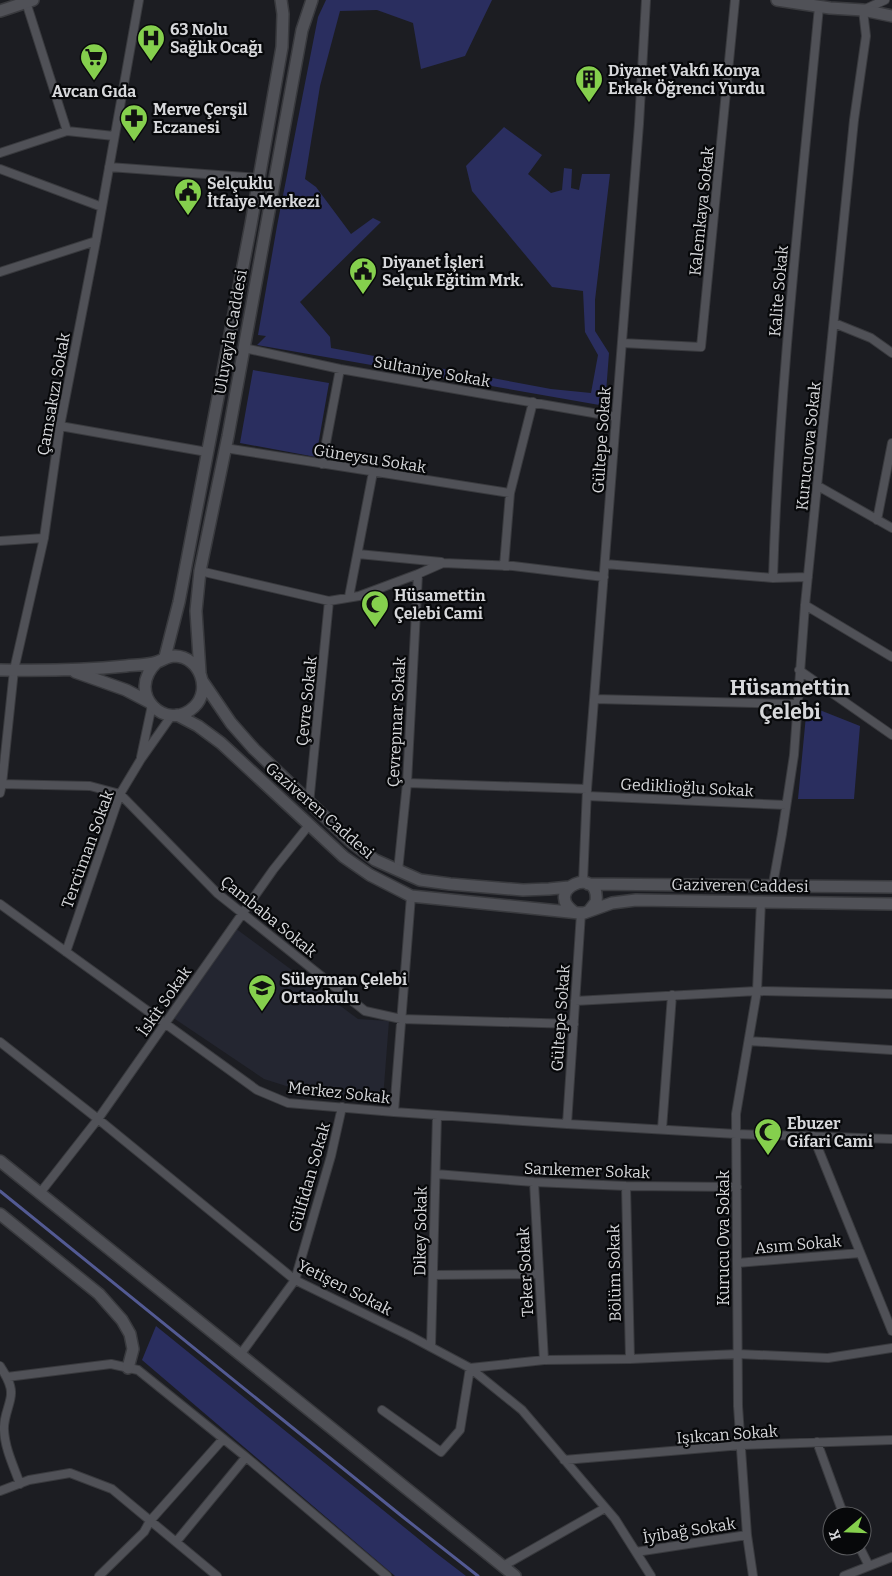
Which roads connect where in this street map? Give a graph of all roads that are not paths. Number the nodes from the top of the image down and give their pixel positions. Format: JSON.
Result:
{"nodes":[{"id":1,"x":139,"y":0,"type":"edge"},
{"id":2,"x":281,"y":0,"type":"edge"},
{"id":3,"x":312,"y":0,"type":"edge"},
{"id":4,"x":646,"y":0,"type":"edge"},
{"id":5,"x":735,"y":0,"type":"edge"},
{"id":6,"x":777,"y":0,"type":"edge"},
{"id":7,"x":885,"y":0,"type":"edge"},
{"id":8,"x":29,"y":1,"type":"edge"},
{"id":9,"x":827,"y":5,"type":"edge"},
{"id":10,"x":863,"y":10,"type":"junction"},
{"id":11,"x":0,"y":11,"type":"edge"},
{"id":12,"x":892,"y":16,"type":"edge"},
{"id":13,"x":67,"y":131,"type":"junction"},
{"id":14,"x":114,"y":136,"type":"junction"},
{"id":15,"x":0,"y":153,"type":"edge"},
{"id":16,"x":108,"y":167,"type":"junction"},
{"id":17,"x":0,"y":169,"type":"edge"},
{"id":18,"x":259,"y":178,"type":"junction"},
{"id":19,"x":102,"y":207,"type":"junction"},
{"id":20,"x":96,"y":241,"type":"junction"},
{"id":21,"x":0,"y":272,"type":"edge"},
{"id":22,"x":834,"y":323,"type":"junction"},
{"id":23,"x":622,"y":343,"type":"junction"},
{"id":24,"x":244,"y":348,"type":"junction"},
{"id":25,"x":892,"y":353,"type":"edge"},
{"id":26,"x":340,"y":369,"type":"junction"},
{"id":27,"x":533,"y":402,"type":"junction"},
{"id":28,"x":616,"y":418,"type":"junction"},
{"id":29,"x":60,"y":426,"type":"junction"},
{"id":30,"x":892,"y":443,"type":"edge"},
{"id":31,"x":225,"y":448,"type":"junction"},
{"id":32,"x":206,"y":452,"type":"junction"},
{"id":33,"x":322,"y":464,"type":"junction"},
{"id":34,"x":374,"y":472,"type":"junction"},
{"id":35,"x":818,"y":486,"type":"junction"},
{"id":36,"x":510,"y":494,"type":"junction"},
{"id":37,"x":877,"y":520,"type":"junction"},
{"id":38,"x":892,"y":528,"type":"edge"},
{"id":39,"x":44,"y":538,"type":"junction"},
{"id":40,"x":0,"y":541,"type":"edge"},
{"id":41,"x":358,"y":554,"type":"junction"},
{"id":42,"x":443,"y":563,"type":"junction"},
{"id":43,"x":605,"y":564,"type":"junction"},
{"id":44,"x":504,"y":566,"type":"junction"},
{"id":45,"x":200,"y":572,"type":"junction"},
{"id":46,"x":418,"y":574,"type":"junction"},
{"id":47,"x":604,"y":577,"type":"junction"},
{"id":48,"x":808,"y":577,"type":"junction"},
{"id":49,"x":773,"y":578,"type":"junction"},
{"id":50,"x":349,"y":597,"type":"junction"},
{"id":51,"x":329,"y":601,"type":"junction"},
{"id":52,"x":805,"y":605,"type":"junction"},
{"id":53,"x":892,"y":657,"type":"edge"},
{"id":54,"x":161,"y":659,"type":"junction"},
{"id":55,"x":0,"y":670,"type":"edge"},
{"id":56,"x":14,"y":670,"type":"junction"},
{"id":57,"x":68,"y":670,"type":"junction"},
{"id":58,"x":799,"y":670,"type":"junction"},
{"id":59,"x":201,"y":677,"type":"junction"},
{"id":60,"x":594,"y":698,"type":"junction"},
{"id":61,"x":150,"y":703,"type":"junction"},
{"id":62,"x":797,"y":704,"type":"junction"},
{"id":63,"x":174,"y":715,"type":"junction"},
{"id":64,"x":892,"y":735,"type":"edge"},
{"id":65,"x":141,"y":759,"type":"junction"},
{"id":66,"x":407,"y":783,"type":"junction"},
{"id":67,"x":1,"y":784,"type":"edge"},
{"id":68,"x":0,"y":792,"type":"edge"},
{"id":69,"x":587,"y":792,"type":"junction"},
{"id":70,"x":120,"y":794,"type":"junction"},
{"id":71,"x":309,"y":804,"type":"junction"},
{"id":72,"x":786,"y":805,"type":"junction"},
{"id":73,"x":310,"y":825,"type":"junction"},
{"id":74,"x":398,"y":871,"type":"junction"},
{"id":75,"x":586,"y":883,"type":"junction"},
{"id":76,"x":773,"y":884,"type":"junction"},
{"id":77,"x":569,"y":887,"type":"junction"},
{"id":78,"x":892,"y":887,"type":"edge"},
{"id":79,"x":411,"y":896,"type":"junction"},
{"id":80,"x":761,"y":901,"type":"junction"},
{"id":81,"x":0,"y":904,"type":"edge"},
{"id":82,"x":892,"y":904,"type":"edge"},
{"id":83,"x":581,"y":912,"type":"junction"},
{"id":84,"x":242,"y":914,"type":"junction"},
{"id":85,"x":66,"y":952,"type":"junction"},
{"id":86,"x":758,"y":991,"type":"junction"},
{"id":87,"x":892,"y":994,"type":"edge"},
{"id":88,"x":672,"y":995,"type":"junction"},
{"id":89,"x":575,"y":1001,"type":"junction"},
{"id":90,"x":401,"y":1019,"type":"junction"},
{"id":91,"x":165,"y":1024,"type":"junction"},
{"id":92,"x":574,"y":1024,"type":"junction"},
{"id":93,"x":749,"y":1041,"type":"junction"},
{"id":94,"x":0,"y":1042,"type":"edge"},
{"id":95,"x":892,"y":1050,"type":"edge"},
{"id":96,"x":342,"y":1108,"type":"junction"},
{"id":97,"x":394,"y":1112,"type":"junction"},
{"id":98,"x":437,"y":1115,"type":"junction"},
{"id":99,"x":98,"y":1119,"type":"junction"},
{"id":100,"x":567,"y":1124,"type":"junction"},
{"id":101,"x":662,"y":1129,"type":"junction"},
{"id":102,"x":736,"y":1134,"type":"junction"},
{"id":103,"x":813,"y":1136,"type":"junction"},
{"id":104,"x":892,"y":1139,"type":"edge"},
{"id":105,"x":0,"y":1161,"type":"edge"},
{"id":106,"x":436,"y":1174,"type":"junction"},
{"id":107,"x":534,"y":1182,"type":"junction"},
{"id":108,"x":626,"y":1186,"type":"junction"},
{"id":109,"x":737,"y":1187,"type":"junction"},
{"id":110,"x":40,"y":1193,"type":"junction"},
{"id":111,"x":0,"y":1214,"type":"edge"},
{"id":112,"x":860,"y":1253,"type":"junction"},
{"id":113,"x":737,"y":1263,"type":"junction"},
{"id":114,"x":539,"y":1274,"type":"junction"},
{"id":115,"x":433,"y":1275,"type":"junction"},
{"id":116,"x":295,"y":1280,"type":"junction"},
{"id":117,"x":892,"y":1331,"type":"edge"},
{"id":118,"x":431,"y":1347,"type":"junction"},
{"id":119,"x":892,"y":1348,"type":"edge"},
{"id":120,"x":240,"y":1354,"type":"junction"},
{"id":121,"x":738,"y":1354,"type":"junction"},
{"id":122,"x":630,"y":1359,"type":"junction"},
{"id":123,"x":544,"y":1360,"type":"junction"},
{"id":124,"x":0,"y":1366,"type":"edge"},
{"id":125,"x":128,"y":1368,"type":"junction"},
{"id":126,"x":470,"y":1368,"type":"junction"},
{"id":127,"x":7,"y":1377,"type":"junction"},
{"id":128,"x":382,"y":1410,"type":"dead end"},
{"id":129,"x":224,"y":1439,"type":"junction"},
{"id":130,"x":892,"y":1440,"type":"edge"},
{"id":131,"x":817,"y":1442,"type":"junction"},
{"id":132,"x":742,"y":1445,"type":"junction"},
{"id":133,"x":246,"y":1457,"type":"junction"},
{"id":134,"x":564,"y":1460,"type":"junction"},
{"id":135,"x":20,"y":1484,"type":"junction"},
{"id":136,"x":0,"y":1491,"type":"edge"},
{"id":137,"x":840,"y":1506,"type":"edge"},
{"id":138,"x":606,"y":1508,"type":"junction"},
{"id":139,"x":150,"y":1521,"type":"junction"},
{"id":140,"x":748,"y":1535,"type":"junction"},
{"id":141,"x":176,"y":1542,"type":"junction"},
{"id":142,"x":636,"y":1552,"type":"junction"},
{"id":143,"x":864,"y":1556,"type":"edge"},
{"id":144,"x":892,"y":1557,"type":"edge"},
{"id":145,"x":503,"y":1566,"type":"junction"},
{"id":146,"x":869,"y":1566,"type":"junction"},
{"id":147,"x":99,"y":1576,"type":"edge"},
{"id":148,"x":217,"y":1576,"type":"edge"},
{"id":149,"x":387,"y":1576,"type":"edge"},
{"id":150,"x":515,"y":1576,"type":"edge"},
{"id":151,"x":651,"y":1576,"type":"edge"},
{"id":152,"x":752,"y":1576,"type":"edge"},
{"id":153,"x":844,"y":1576,"type":"edge"}],
"edges":[{"from":1,"to":14,"type":"street","name":"Çamsakızı Sokak"},
{"from":2,"to":18,"type":"main road","name":"Uluyayla Caddesi"},
{"from":3,"to":24,"type":"main road","name":"Uluyayla Caddesi"},
{"from":4,"to":23,"type":"street","name":"Gültepe Sokak"},
{"from":5,"to":23,"type":"street","name":"Kalemkaya Sokak"},
{"from":6,"to":9,"type":"main road"},
{"from":7,"to":10,"type":"street"},
{"from":8,"to":11,"type":"main road"},
{"from":8,"to":13,"type":"street"},
{"from":9,"to":10,"type":"main road"},
{"from":9,"to":49,"type":"street","name":"Kalite Sokak"},
{"from":10,"to":12,"type":"main road"},
{"from":10,"to":22,"type":"street","name":"Kurucuova Sokak"},
{"from":13,"to":14,"type":"street"},
{"from":13,"to":15,"type":"street"},
{"from":14,"to":16,"type":"street","name":"Çamsakızı Sokak"},
{"from":16,"to":18,"type":"street"},
{"from":16,"to":19,"type":"street","name":"Çamsakızı Sokak"},
{"from":17,"to":19,"type":"street"},
{"from":18,"to":32,"type":"main road","name":"Uluyayla Caddesi"},
{"from":19,"to":20,"type":"street","name":"Çamsakızı Sokak"},
{"from":20,"to":21,"type":"street"},
{"from":20,"to":29,"type":"street","name":"Çamsakızı Sokak"},
{"from":22,"to":25,"type":"street"},
{"from":22,"to":35,"type":"street","name":"Kurucuova Sokak"},
{"from":23,"to":28,"type":"street","name":"Gültepe Sokak"},
{"from":24,"to":26,"type":"street","name":"Sultaniye Sokak"},
{"from":24,"to":31,"type":"main road","name":"Uluyayla Caddesi"},
{"from":26,"to":27,"type":"street","name":"Sultaniye Sokak"},
{"from":26,"to":33,"type":"street"},
{"from":27,"to":28,"type":"street","name":"Sultaniye Sokak"},
{"from":27,"to":36,"type":"street"},
{"from":28,"to":43,"type":"street","name":"Gültepe Sokak"},
{"from":29,"to":32,"type":"street"},
{"from":29,"to":39,"type":"street","name":"Çamsakızı Sokak"},
{"from":30,"to":37,"type":"street"},
{"from":31,"to":33,"type":"street","name":"Güneysu Sokak"},
{"from":31,"to":45,"type":"main road","name":"Uluyayla Caddesi"},
{"from":32,"to":54,"type":"main road","name":"Uluyayla Caddesi"},
{"from":33,"to":34,"type":"street","name":"Güneysu Sokak"},
{"from":34,"to":36,"type":"street","name":"Güneysu Sokak"},
{"from":34,"to":41,"type":"street"},
{"from":35,"to":37,"type":"street"},
{"from":35,"to":48,"type":"street","name":"Kurucuova Sokak"},
{"from":36,"to":44,"type":"street"},
{"from":37,"to":38,"type":"street"},
{"from":39,"to":40,"type":"street"},
{"from":39,"to":56,"type":"street","name":"Çamsakızı Sokak"},
{"from":41,"to":42,"type":"street"},
{"from":41,"to":50,"type":"street"},
{"from":42,"to":44,"type":"street"},
{"from":42,"to":46,"type":"street"},
{"from":43,"to":47,"type":"street","name":"Gültepe Sokak"},
{"from":43,"to":49,"type":"street"},
{"from":44,"to":47,"type":"street"},
{"from":45,"to":51,"type":"street"},
{"from":45,"to":59,"type":"main road","name":"Uluyayla Caddesi"},
{"from":46,"to":50,"type":"street"},
{"from":46,"to":66,"type":"street","name":"Çevrepınar Sokak"},
{"from":47,"to":60,"type":"street","name":"Gültepe Sokak"},
{"from":48,"to":49,"type":"street"},
{"from":48,"to":52,"type":"street","name":"Kurucuova Sokak"},
{"from":50,"to":51,"type":"street"},
{"from":51,"to":71,"type":"street","name":"Çevre Sokak"},
{"from":52,"to":53,"type":"street"},
{"from":52,"to":58,"type":"street","name":"Kurucuova Sokak"},
{"from":54,"to":57,"type":"main road"},
{"from":54,"to":59,"type":"main road"},
{"from":54,"to":61,"type":"main road"},
{"from":55,"to":56,"type":"main road"},
{"from":56,"to":57,"type":"main road"},
{"from":56,"to":67,"type":"street","name":"Çamsakızı Sokak"},
{"from":57,"to":61,"type":"main road"},
{"from":58,"to":62,"type":"street","name":"Kurucuova Sokak"},
{"from":58,"to":64,"type":"street"},
{"from":59,"to":63,"type":"main road"},
{"from":59,"to":71,"type":"main road","name":"Gaziveren Caddesi"},
{"from":60,"to":62,"type":"street"},
{"from":60,"to":69,"type":"street","name":"Gültepe Sokak"},
{"from":61,"to":63,"type":"main road"},
{"from":61,"to":65,"type":"street","name":"Tercüman Sokak"},
{"from":62,"to":72,"type":"street","name":"Kurucuova Sokak"},
{"from":63,"to":65,"type":"street","name":"Tercüman Sokak"},
{"from":63,"to":73,"type":"main road","name":"Gaziveren Caddesi"},
{"from":65,"to":70,"type":"street","name":"Tercüman Sokak"},
{"from":66,"to":69,"type":"street","name":"Gediklioğlu Sokak"},
{"from":66,"to":74,"type":"street","name":"Çevrepınar Sokak"},
{"from":67,"to":68,"type":"street","name":"Çamsakızı Sokak"},
{"from":67,"to":70,"type":"street"},
{"from":69,"to":72,"type":"street","name":"Gediklioğlu Sokak"},
{"from":69,"to":75,"type":"street","name":"Gültepe Sokak"},
{"from":70,"to":84,"type":"street","name":"Çambaba Sokak"},
{"from":70,"to":85,"type":"street","name":"Tercüman Sokak"},
{"from":71,"to":74,"type":"main road","name":"Gaziveren Caddesi"},
{"from":72,"to":76,"type":"street","name":"Kurucuova Sokak"},
{"from":73,"to":79,"type":"main road","name":"Gaziveren Caddesi"},
{"from":73,"to":84,"type":"street","name":"İskit Sokak"},
{"from":74,"to":77,"type":"main road","name":"Gaziveren Caddesi"},
{"from":75,"to":76,"type":"main road","name":"Gaziveren Caddesi"},
{"from":75,"to":77,"type":"main road"},
{"from":75,"to":83,"type":"main road"},
{"from":76,"to":78,"type":"main road","name":"Gaziveren Caddesi"},
{"from":77,"to":83,"type":"main road"},
{"from":79,"to":83,"type":"main road","name":"Gaziveren Caddesi"},
{"from":79,"to":90,"type":"street"},
{"from":80,"to":82,"type":"main road","name":"Gaziveren Caddesi"},
{"from":80,"to":83,"type":"main road","name":"Gaziveren Caddesi"},
{"from":80,"to":86,"type":"street","name":"Kurucu Ova Sokak"},
{"from":81,"to":85,"type":"street","name":"Merkez Sokak"},
{"from":83,"to":89,"type":"street","name":"Gültepe Sokak"},
{"from":84,"to":90,"type":"street","name":"Çambaba Sokak"},
{"from":84,"to":91,"type":"street","name":"İskit Sokak"},
{"from":85,"to":91,"type":"street","name":"Merkez Sokak"},
{"from":86,"to":87,"type":"street"},
{"from":86,"to":88,"type":"street"},
{"from":86,"to":93,"type":"street","name":"Kurucu Ova Sokak"},
{"from":88,"to":89,"type":"street"},
{"from":88,"to":101,"type":"street"},
{"from":89,"to":92,"type":"street","name":"Gültepe Sokak"},
{"from":90,"to":92,"type":"street","name":"Çambaba Sokak"},
{"from":90,"to":97,"type":"street"},
{"from":91,"to":96,"type":"street","name":"Merkez Sokak"},
{"from":91,"to":99,"type":"street","name":"İskit Sokak"},
{"from":92,"to":100,"type":"street","name":"Gültepe Sokak"},
{"from":93,"to":95,"type":"street"},
{"from":93,"to":102,"type":"street","name":"Kurucu Ova Sokak"},
{"from":94,"to":99,"type":"street","name":"Yetişen Sokak"},
{"from":96,"to":97,"type":"street","name":"Merkez Sokak"},
{"from":96,"to":116,"type":"street","name":"Gülfidan Sokak"},
{"from":97,"to":98,"type":"street","name":"Merkez Sokak"},
{"from":98,"to":100,"type":"street","name":"Merkez Sokak"},
{"from":98,"to":106,"type":"street","name":"Dikey Sokak"},
{"from":99,"to":110,"type":"street","name":"İskit Sokak"},
{"from":99,"to":116,"type":"street","name":"Yetişen Sokak"},
{"from":100,"to":101,"type":"street","name":"Merkez Sokak"},
{"from":101,"to":102,"type":"street","name":"Merkez Sokak"},
{"from":102,"to":103,"type":"street","name":"Merkez Sokak"},
{"from":102,"to":109,"type":"street","name":"Kurucu Ova Sokak"},
{"from":103,"to":104,"type":"street","name":"Merkez Sokak"},
{"from":103,"to":112,"type":"street"},
{"from":105,"to":110,"type":"main road"},
{"from":106,"to":107,"type":"street","name":"Sarıkemer Sokak"},
{"from":106,"to":115,"type":"street","name":"Dikey Sokak"},
{"from":107,"to":108,"type":"street","name":"Sarıkemer Sokak"},
{"from":107,"to":114,"type":"street","name":"Teker Sokak"},
{"from":108,"to":109,"type":"street","name":"Sarıkemer Sokak"},
{"from":108,"to":122,"type":"street","name":"Bölüm Sokak"},
{"from":109,"to":113,"type":"street","name":"Kurucu Ova Sokak"},
{"from":110,"to":120,"type":"main road"},
{"from":111,"to":125,"type":"main road"},
{"from":112,"to":113,"type":"street","name":"Asım Sokak"},
{"from":112,"to":117,"type":"street"},
{"from":113,"to":121,"type":"street","name":"Kurucu Ova Sokak"},
{"from":114,"to":115,"type":"street"},
{"from":114,"to":123,"type":"street","name":"Teker Sokak"},
{"from":115,"to":118,"type":"street","name":"Dikey Sokak"},
{"from":116,"to":118,"type":"street","name":"Yetişen Sokak"},
{"from":116,"to":120,"type":"street","name":"Gülfidan Sokak"},
{"from":118,"to":126,"type":"street","name":"Yetişen Sokak"},
{"from":119,"to":121,"type":"street"},
{"from":120,"to":145,"type":"main road"},
{"from":121,"to":122,"type":"street"},
{"from":121,"to":132,"type":"street","name":"Kurucu Ova Sokak"},
{"from":122,"to":123,"type":"street"},
{"from":123,"to":126,"type":"street"},
{"from":124,"to":127,"type":"street"},
{"from":125,"to":127,"type":"street"},
{"from":125,"to":129,"type":"street"},
{"from":126,"to":128,"type":"street"},
{"from":126,"to":134,"type":"street","name":"Yetişen Sokak"},
{"from":127,"to":135,"type":"street"},
{"from":129,"to":133,"type":"street"},
{"from":129,"to":139,"type":"street"},
{"from":130,"to":131,"type":"street","name":"Işıkcan Sokak"},
{"from":131,"to":132,"type":"street","name":"Işıkcan Sokak"},
{"from":131,"to":137,"type":"street"},
{"from":132,"to":134,"type":"street","name":"Işıkcan Sokak"},
{"from":132,"to":140,"type":"street","name":"Kurucu Ova Sokak"},
{"from":133,"to":141,"type":"street"},
{"from":133,"to":149,"type":"street"},
{"from":134,"to":138,"type":"street","name":"Yetişen Sokak"},
{"from":135,"to":136,"type":"street"},
{"from":135,"to":139,"type":"street"},
{"from":138,"to":142,"type":"street","name":"Yetişen Sokak"},
{"from":138,"to":145,"type":"street"},
{"from":139,"to":141,"type":"street"},
{"from":139,"to":147,"type":"street"},
{"from":140,"to":142,"type":"street","name":"İyibağ Sokak"},
{"from":140,"to":152,"type":"street","name":"Kurucu Ova Sokak"},
{"from":141,"to":148,"type":"street"},
{"from":142,"to":151,"type":"street","name":"Yetişen Sokak"},
{"from":143,"to":146,"type":"street"},
{"from":144,"to":146,"type":"street"},
{"from":145,"to":150,"type":"main road"},
{"from":146,"to":153,"type":"street"}]}
